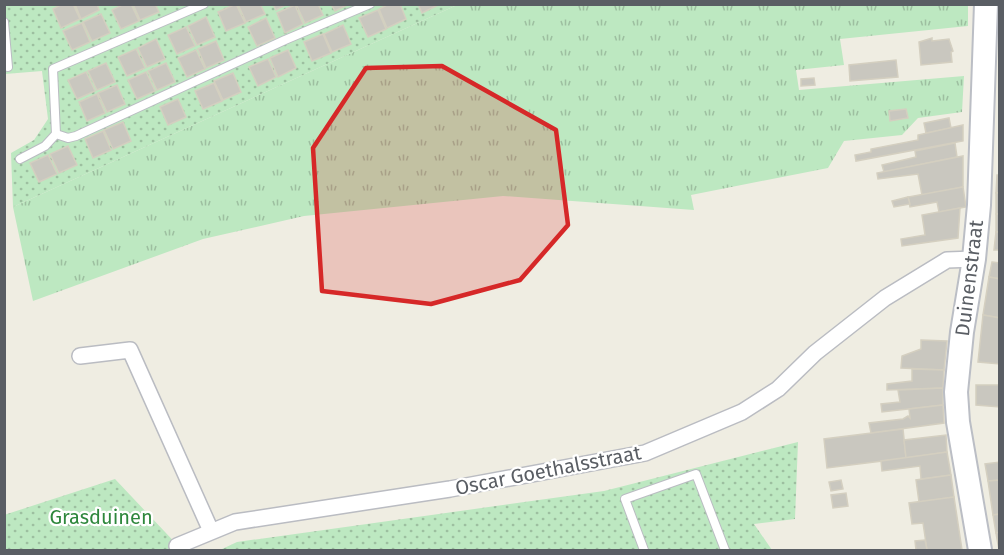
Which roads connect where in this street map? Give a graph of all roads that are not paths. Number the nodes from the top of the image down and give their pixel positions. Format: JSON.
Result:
{"nodes":[{"id":1,"x":204,"y":4,"type":"edge"},
{"id":2,"x":370,"y":4,"type":"edge"},
{"id":3,"x":986,"y":4,"type":"edge"},
{"id":4,"x":4,"y":22,"type":"edge"},
{"id":5,"x":8,"y":68,"type":"dead end"},
{"id":6,"x":991,"y":78,"type":"edge"},
{"id":7,"x":56,"y":134,"type":"junction"},
{"id":8,"x":20,"y":159,"type":"dead end"},
{"id":9,"x":974,"y":259,"type":"junction"},
{"id":10,"x":80,"y":356,"type":"dead end"},
{"id":11,"x":211,"y":531,"type":"junction"},
{"id":12,"x":177,"y":546,"type":"dead end"},
{"id":13,"x":644,"y":550,"type":"edge"},
{"id":14,"x":725,"y":550,"type":"edge"},
{"id":15,"x":980,"y":550,"type":"edge"}],
"edges":[{"from":1,"to":7,"type":"lane"},
{"from":2,"to":7,"type":"lane"},
{"from":3,"to":6,"type":"street","name":"Duinenstraat"},
{"from":4,"to":5,"type":"lane"},
{"from":6,"to":9,"type":"street","name":"Duinenstraat"},
{"from":7,"to":8,"type":"lane"},
{"from":9,"to":11,"type":"street","name":"Oscar Goethalsstraat"},
{"from":9,"to":15,"type":"street","name":"Duinenstraat"},
{"from":10,"to":11,"type":"street"},
{"from":11,"to":12,"type":"street","name":"Oscar Goethalsstraat"},
{"from":13,"to":14,"type":"lane"}]}
